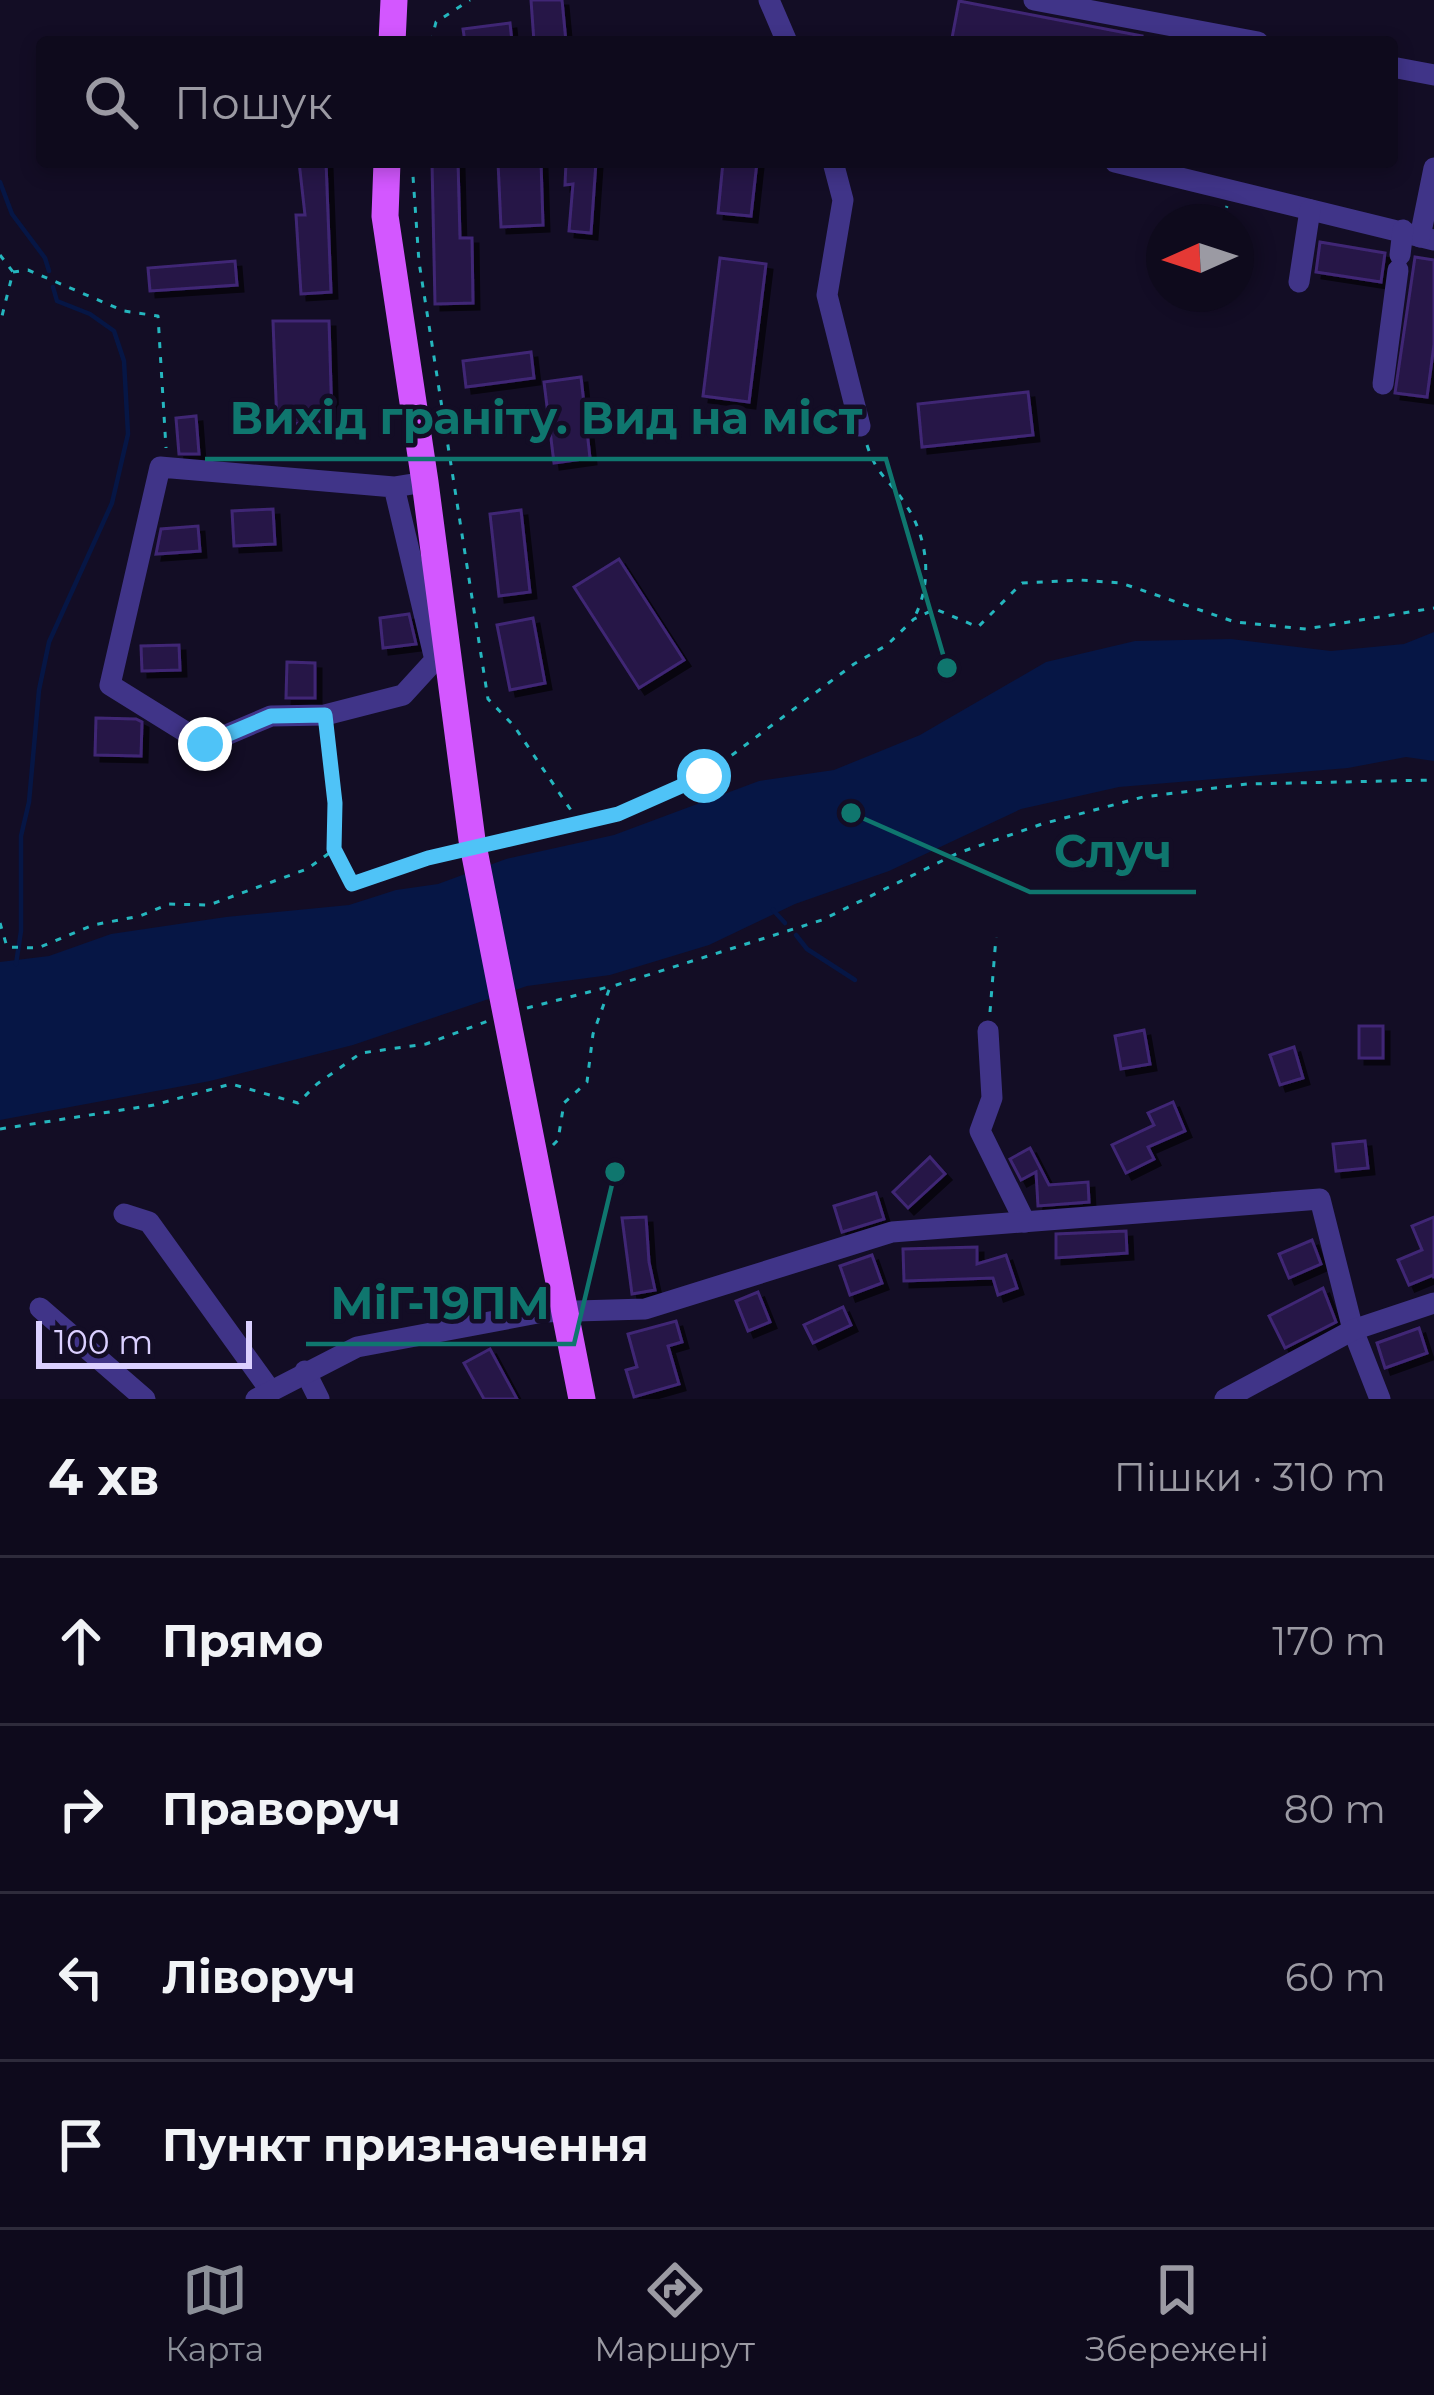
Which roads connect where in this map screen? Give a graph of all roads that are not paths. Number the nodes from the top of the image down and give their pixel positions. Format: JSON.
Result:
{"nodes":[{"id":1,"x":394,"y":0,"type":"edge"},
{"id":2,"x":769,"y":0,"type":"edge"},
{"id":3,"x":1034,"y":0,"type":"edge"},
{"id":4,"x":392,"y":36,"type":"edge"},
{"id":5,"x":785,"y":36,"type":"edge"},
{"id":6,"x":1226,"y":36,"type":"edge"},
{"id":7,"x":1398,"y":68,"type":"edge"},
{"id":8,"x":1434,"y":75,"type":"edge"},
{"id":9,"x":387,"y":168,"type":"edge"},
{"id":10,"x":835,"y":168,"type":"edge"},
{"id":11,"x":1139,"y":168,"type":"edge"},
{"id":12,"x":1434,"y":168,"type":"edge"},
{"id":13,"x":1310,"y":210,"type":"junction"},
{"id":14,"x":1419,"y":236,"type":"edge"},
{"id":15,"x":1299,"y":282,"type":"dead end"},
{"id":16,"x":1383,"y":384,"type":"dead end"},
{"id":17,"x":860,"y":427,"type":"road end"},
{"id":18,"x":425,"y":482,"type":"junction"},
{"id":19,"x":394,"y":488,"type":"junction"},
{"id":20,"x":988,"y":1031,"type":"road end"},
{"id":21,"x":124,"y":1214,"type":"dead end"},
{"id":22,"x":1025,"y":1222,"type":"junction"},
{"id":23,"x":1434,"y":1303,"type":"edge"},
{"id":24,"x":40,"y":1308,"type":"dead end"},
{"id":25,"x":567,"y":1313,"type":"junction"},
{"id":26,"x":1352,"y":1330,"type":"junction"},
{"id":27,"x":304,"y":1371,"type":"junction"},
{"id":28,"x":263,"y":1394,"type":"edge"},
{"id":29,"x":145,"y":1399,"type":"edge"},
{"id":30,"x":319,"y":1399,"type":"edge"},
{"id":31,"x":582,"y":1399,"type":"edge"},
{"id":32,"x":1225,"y":1399,"type":"edge"},
{"id":33,"x":1380,"y":1399,"type":"edge"}],
"edges":[{"from":1,"to":4,"type":"main road"},
{"from":2,"to":5,"type":"street"},
{"from":3,"to":6,"type":"street"},
{"from":7,"to":8,"type":"street"},
{"from":9,"to":18,"type":"main road"},
{"from":10,"to":17,"type":"street"},
{"from":11,"to":13,"type":"street"},
{"from":12,"to":14,"type":"street"},
{"from":13,"to":14,"type":"street"},
{"from":13,"to":15,"type":"street"},
{"from":14,"to":16,"type":"street"},
{"from":18,"to":19,"type":"street"},
{"from":18,"to":25,"type":"main road"},
{"from":19,"to":19,"type":"street"},
{"from":20,"to":22,"type":"street"},
{"from":21,"to":28,"type":"street"},
{"from":22,"to":25,"type":"street"},
{"from":22,"to":26,"type":"street"},
{"from":23,"to":26,"type":"street"},
{"from":24,"to":29,"type":"street"},
{"from":25,"to":27,"type":"street"},
{"from":25,"to":31,"type":"main road"},
{"from":26,"to":32,"type":"street"},
{"from":26,"to":33,"type":"street"},
{"from":27,"to":28,"type":"street"},
{"from":27,"to":30,"type":"street"}]}
